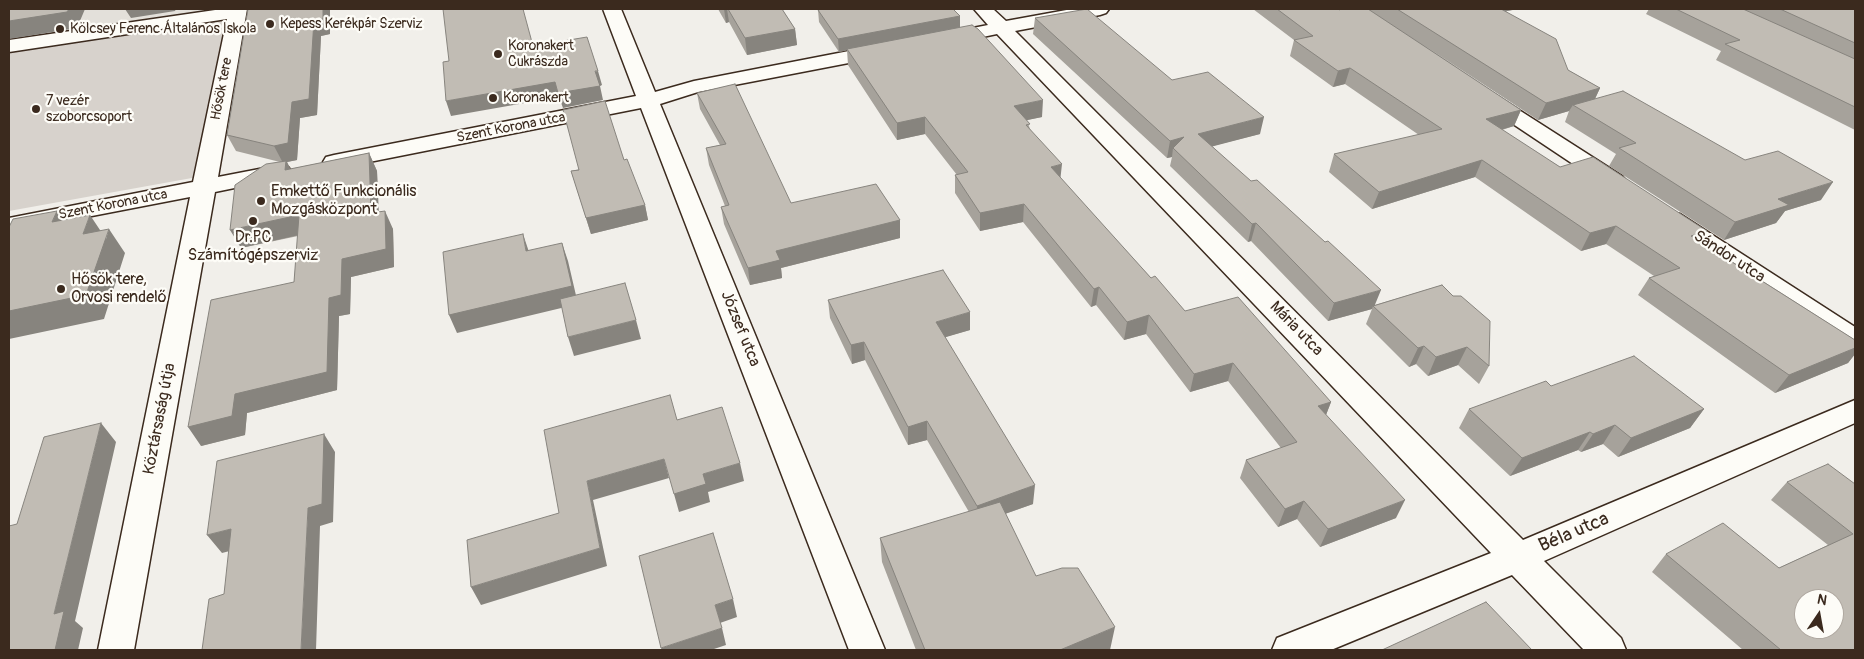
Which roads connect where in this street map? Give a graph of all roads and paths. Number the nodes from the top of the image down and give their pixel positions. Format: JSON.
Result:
{"nodes":[{"id":1,"x":612,"y":9,"type":"edge"},
{"id":2,"x":1100,"y":9,"type":"edge"},
{"id":3,"x":238,"y":11,"type":"edge"},
{"id":4,"x":992,"y":18,"type":"edge"},
{"id":5,"x":9,"y":46,"type":"edge"},
{"id":6,"x":1468,"y":85,"type":"edge"},
{"id":7,"x":650,"y":100,"type":"junction"},
{"id":8,"x":204,"y":187,"type":"junction"},
{"id":9,"x":9,"y":225,"type":"edge"},
{"id":10,"x":1855,"y":340,"type":"edge"},
{"id":11,"x":1855,"y":411,"type":"edge"},
{"id":12,"x":1518,"y":557,"type":"junction"},
{"id":13,"x":116,"y":650,"type":"edge"},
{"id":14,"x":867,"y":650,"type":"edge"},
{"id":15,"x":1290,"y":650,"type":"edge"},
{"id":16,"x":1608,"y":650,"type":"edge"}],
"edges":[{"from":1,"to":7,"type":"street","name":"József utca"},
{"from":2,"to":4,"type":"street","name":"Szent Korona utca"},
{"from":3,"to":5,"type":"street","name":"Hősök tere"},
{"from":3,"to":8,"type":"street","name":"Hősök tere"},
{"from":4,"to":7,"type":"street","name":"Szent Korona utca"},
{"from":4,"to":12,"type":"street","name":"Mária utca"},
{"from":6,"to":10,"type":"street","name":"Sándor utca"},
{"from":7,"to":8,"type":"street","name":"Szent Korona utca"},
{"from":7,"to":14,"type":"street","name":"József utca"},
{"from":8,"to":9,"type":"street","name":"Szent Korona utca"},
{"from":8,"to":13,"type":"street","name":"Köztársaság útja"},
{"from":11,"to":12,"type":"street","name":"Béla utca"},
{"from":12,"to":15,"type":"street","name":"Béla utca"},
{"from":12,"to":16,"type":"street","name":"Mária utca"}]}
